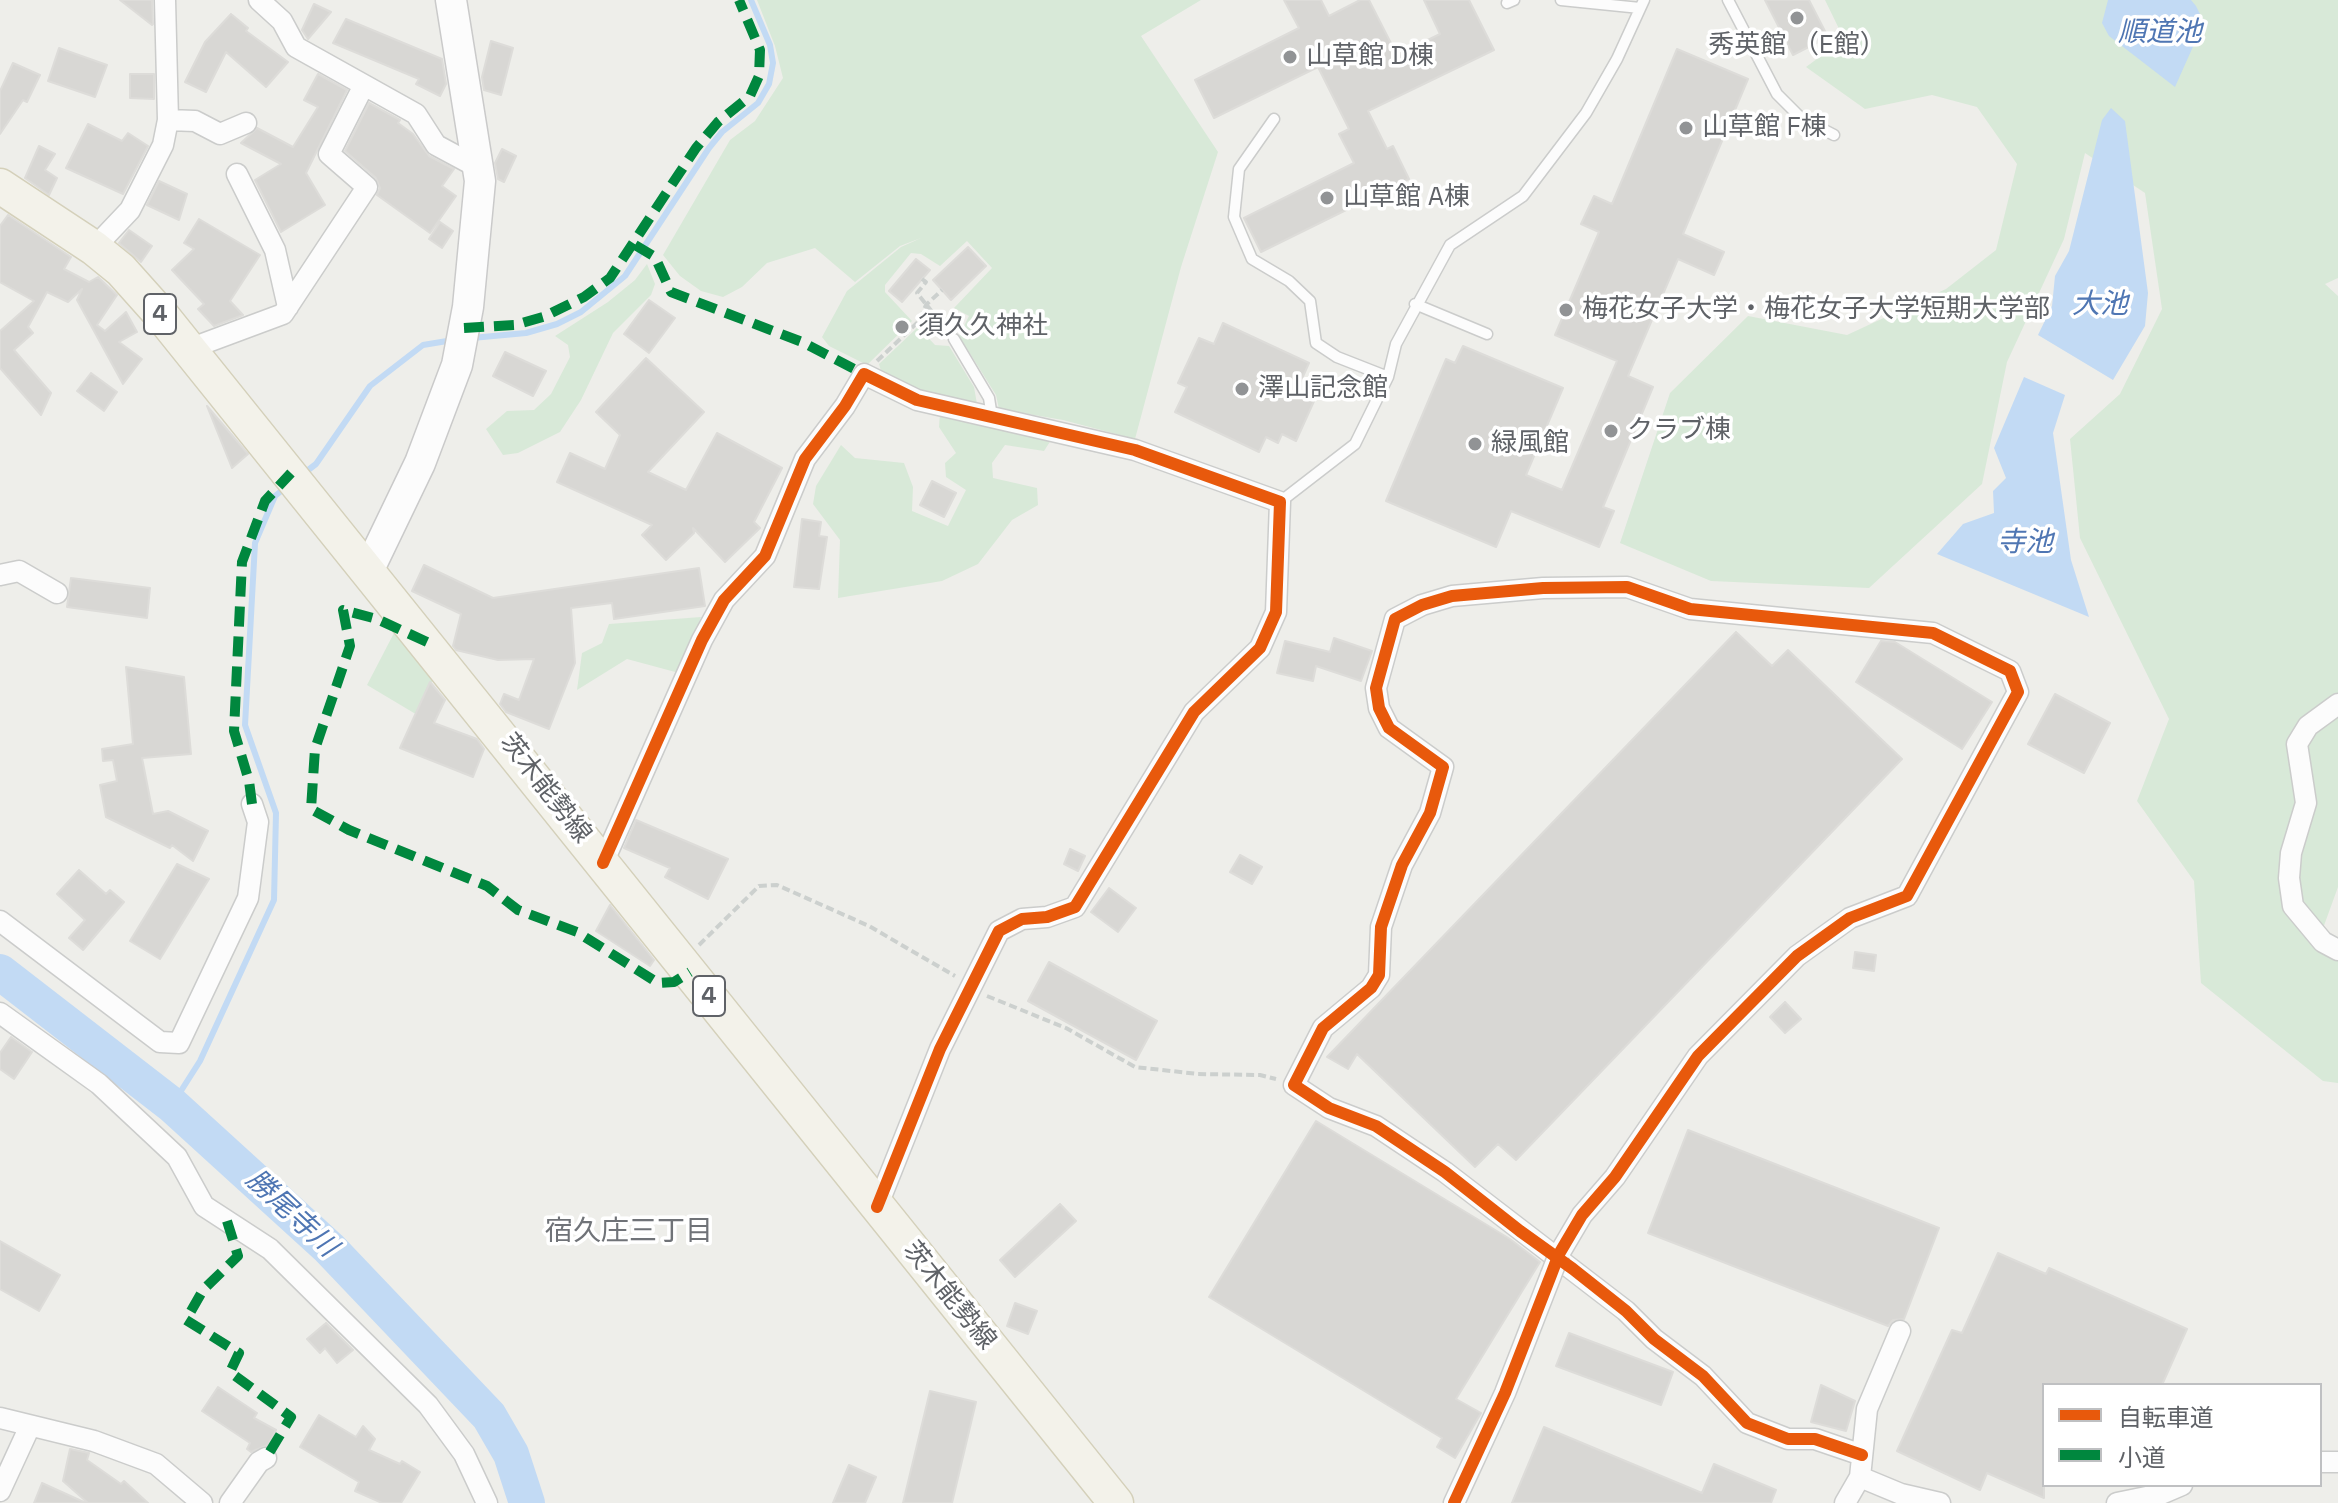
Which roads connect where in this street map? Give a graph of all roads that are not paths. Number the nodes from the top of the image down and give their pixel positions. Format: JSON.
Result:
{"nodes":[{"id":1,"x":165,"y":0,"type":"edge"},
{"id":2,"x":259,"y":0,"type":"edge"},
{"id":3,"x":451,"y":0,"type":"edge"},
{"id":4,"x":1561,"y":0,"type":"edge"},
{"id":5,"x":1728,"y":0,"type":"edge"},
{"id":6,"x":1642,"y":4,"type":"edge"},
{"id":7,"x":364,"y":85,"type":"junction"},
{"id":8,"x":1274,"y":119,"type":"dead end"},
{"id":9,"x":168,"y":120,"type":"junction"},
{"id":10,"x":246,"y":123,"type":"dead end"},
{"id":11,"x":1834,"y":135,"type":"dead end"},
{"id":12,"x":477,"y":167,"type":"junction"},
{"id":13,"x":237,"y":174,"type":"dead end"},
{"id":14,"x":1,"y":187,"type":"edge"},
{"id":15,"x":94,"y":248,"type":"junction"},
{"id":16,"x":1415,"y":304,"type":"junction"},
{"id":17,"x":288,"y":307,"type":"junction"},
{"id":18,"x":1487,"y":334,"type":"dead end"},
{"id":19,"x":954,"y":339,"type":"road end"},
{"id":20,"x":189,"y":349,"type":"junction"},
{"id":21,"x":1388,"y":377,"type":"junction"},
{"id":22,"x":992,"y":417,"type":"junction"},
{"id":23,"x":1280,"y":502,"type":"junction"},
{"id":24,"x":369,"y":569,"type":"junction"},
{"id":25,"x":0,"y":575,"type":"edge"},
{"id":26,"x":57,"y":593,"type":"dead end"},
{"id":27,"x":2338,"y":704,"type":"edge"},
{"id":28,"x":252,"y":804,"type":"dead end"},
{"id":29,"x":603,"y":863,"type":"junction"},
{"id":30,"x":1,"y":924,"type":"edge"},
{"id":31,"x":2338,"y":950,"type":"edge"},
{"id":32,"x":0,"y":1013,"type":"edge"},
{"id":33,"x":877,"y":1207,"type":"junction"},
{"id":34,"x":1900,"y":1331,"type":"dead end"},
{"id":35,"x":0,"y":1418,"type":"edge"},
{"id":36,"x":30,"y":1426,"type":"junction"},
{"id":37,"x":1862,"y":1455,"type":"junction"},
{"id":38,"x":266,"y":1458,"type":"dead end"},
{"id":39,"x":1860,"y":1477,"type":"junction"},
{"id":40,"x":2177,"y":1487,"type":"edge"},
{"id":41,"x":0,"y":1491,"type":"edge"},
{"id":42,"x":202,"y":1503,"type":"edge"},
{"id":43,"x":230,"y":1503,"type":"edge"},
{"id":44,"x":487,"y":1503,"type":"edge"},
{"id":45,"x":1116,"y":1503,"type":"edge"},
{"id":46,"x":1454,"y":1503,"type":"edge"},
{"id":47,"x":1845,"y":1503,"type":"edge"},
{"id":48,"x":1940,"y":1503,"type":"edge"},
{"id":49,"x":2117,"y":1503,"type":"edge"}],
"edges":[{"from":1,"to":9,"type":"street"},
{"from":2,"to":7,"type":"street"},
{"from":3,"to":12,"type":"street"},
{"from":4,"to":6,"type":"lane"},
{"from":5,"to":11,"type":"lane"},
{"from":6,"to":16,"type":"lane"},
{"from":7,"to":12,"type":"street"},
{"from":7,"to":17,"type":"street"},
{"from":8,"to":21,"type":"lane"},
{"from":9,"to":10,"type":"street"},
{"from":9,"to":15,"type":"street"},
{"from":12,"to":24,"type":"street"},
{"from":13,"to":17,"type":"street"},
{"from":14,"to":15,"type":"main road","name":"茨木能勢線","number":"4"},
{"from":15,"to":20,"type":"main road","name":"茨木能勢線","number":"4"},
{"from":16,"to":18,"type":"lane"},
{"from":16,"to":21,"type":"lane"},
{"from":17,"to":20,"type":"street"},
{"from":19,"to":22,"type":"lane"},
{"from":20,"to":24,"type":"main road","name":"茨木能勢線","number":"4"},
{"from":21,"to":23,"type":"lane"},
{"from":22,"to":23,"type":"street"},
{"from":22,"to":29,"type":"street"},
{"from":23,"to":33,"type":"street"},
{"from":24,"to":29,"type":"main road","name":"茨木能勢線","number":"4"},
{"from":25,"to":26,"type":"street"},
{"from":27,"to":31,"type":"street"},
{"from":28,"to":30,"type":"street"},
{"from":29,"to":33,"type":"main road","name":"茨木能勢線","number":"4"},
{"from":32,"to":44,"type":"street"},
{"from":33,"to":45,"type":"main road","name":"茨木能勢線","number":"4"},
{"from":34,"to":37,"type":"street"},
{"from":35,"to":36,"type":"street"},
{"from":36,"to":41,"type":"street"},
{"from":36,"to":42,"type":"street"},
{"from":37,"to":39,"type":"street"},
{"from":37,"to":46,"type":"street","bridge":true},
{"from":38,"to":43,"type":"street"},
{"from":39,"to":47,"type":"street"},
{"from":39,"to":48,"type":"street"},
{"from":40,"to":49,"type":"street"}]}
